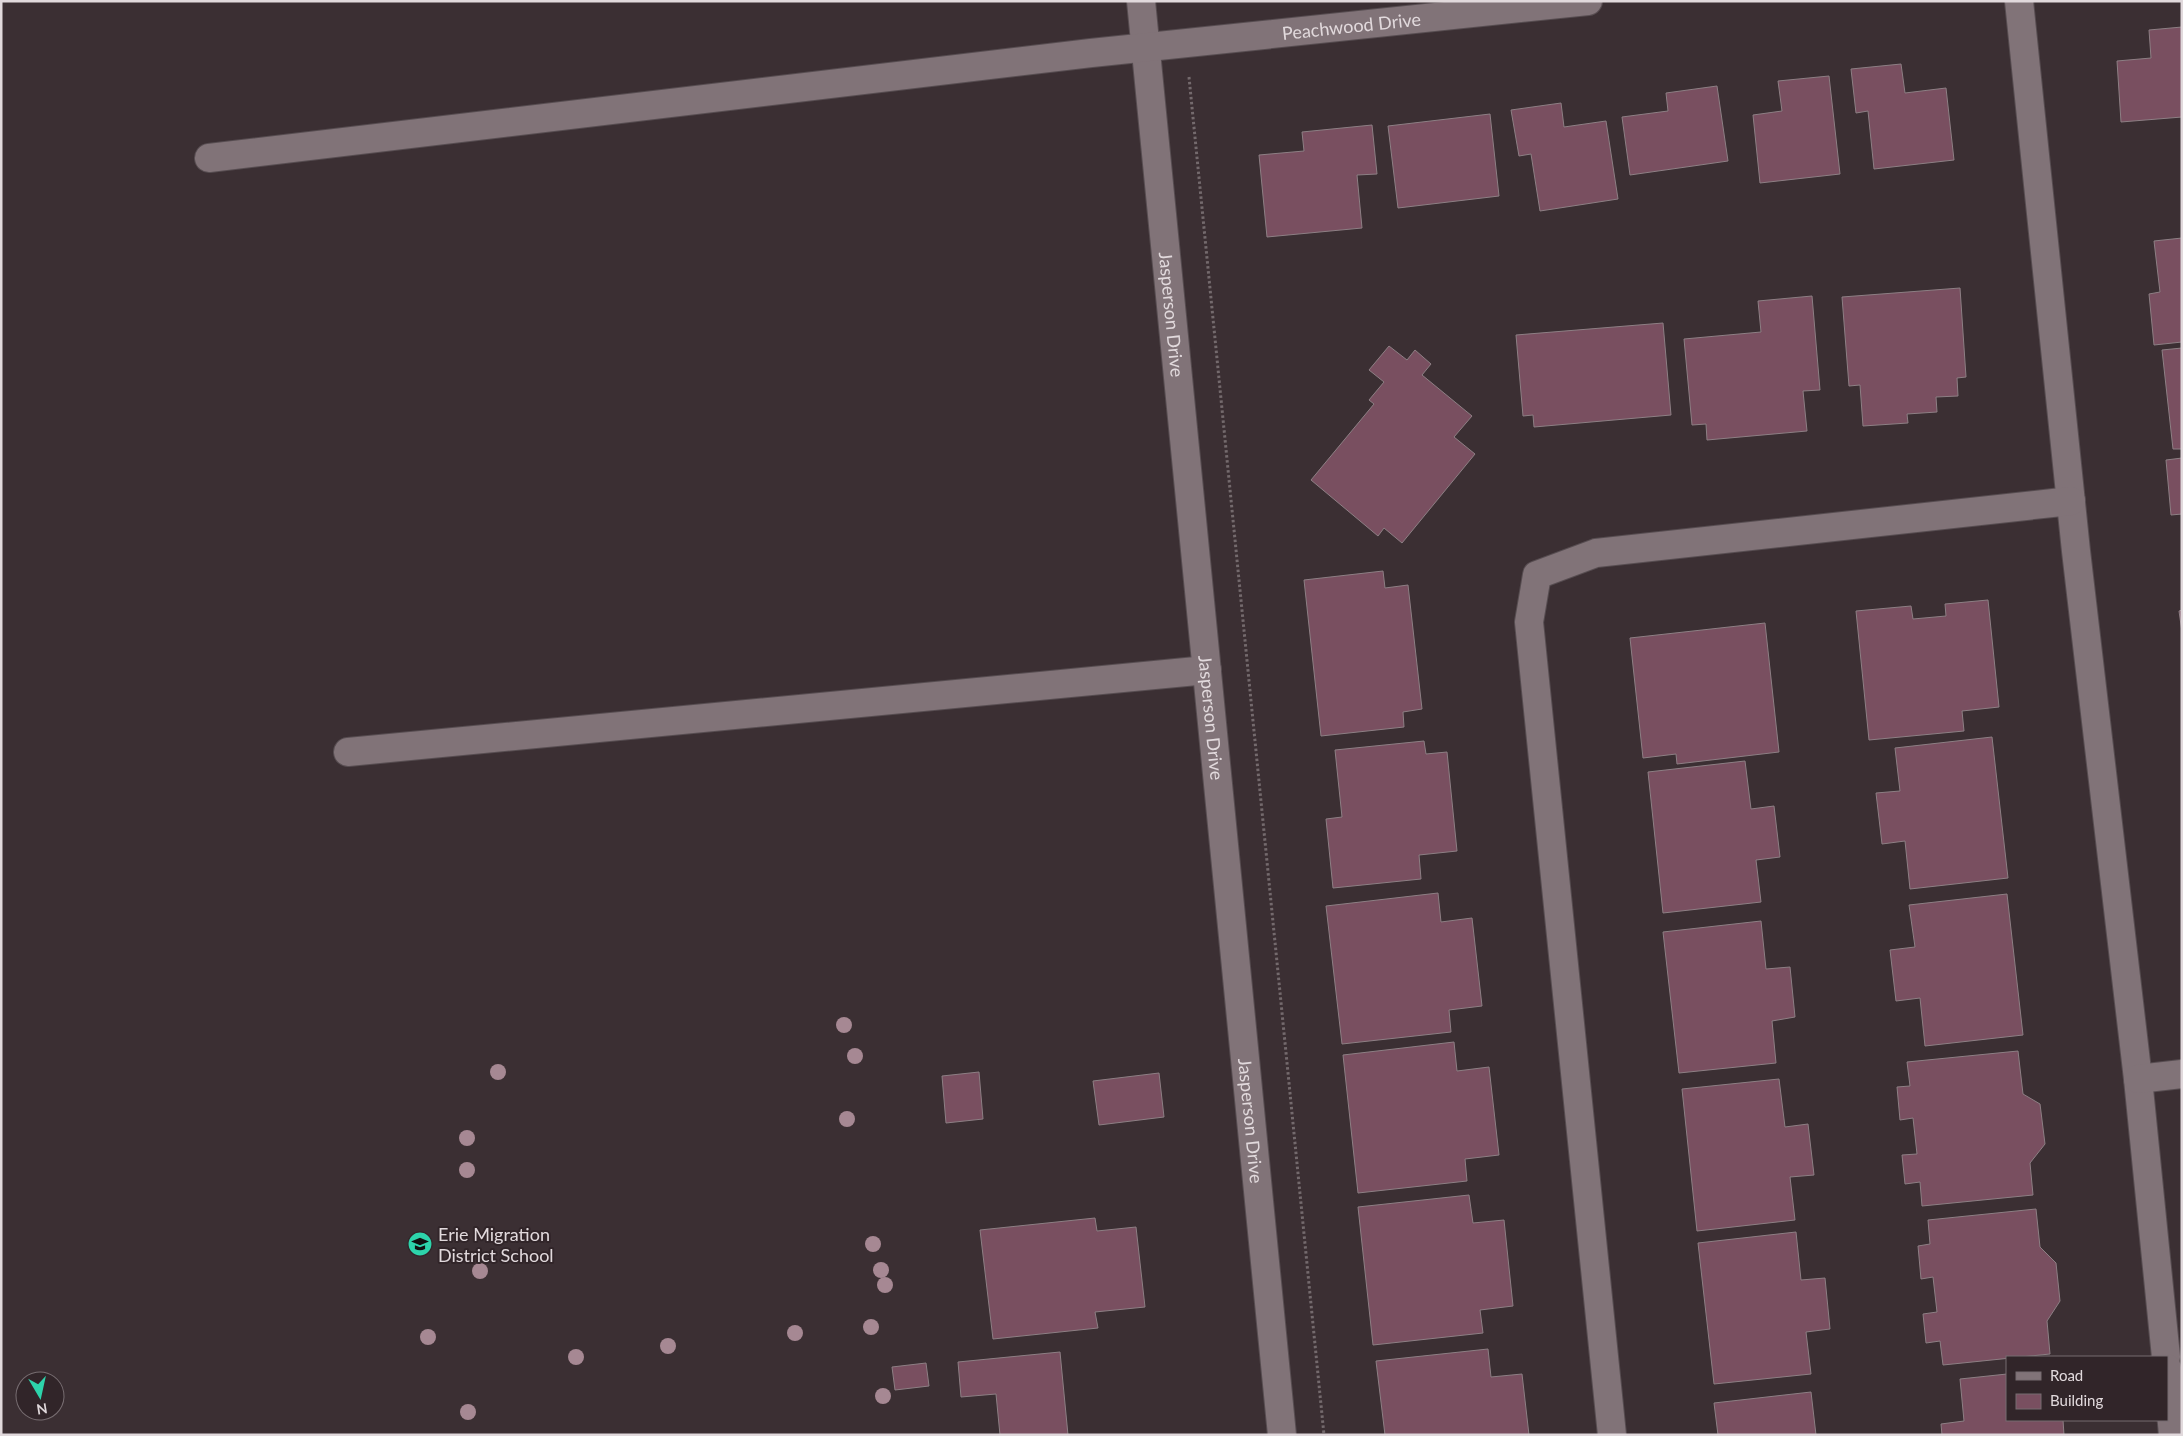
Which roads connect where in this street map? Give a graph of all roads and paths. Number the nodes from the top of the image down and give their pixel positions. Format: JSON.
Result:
{"nodes":[{"id":1,"x":1141,"y":1,"type":"edge"},
{"id":2,"x":1588,"y":1,"type":"edge"},
{"id":3,"x":2019,"y":1,"type":"edge"},
{"id":4,"x":1186,"y":42,"type":"junction"},
{"id":5,"x":1145,"y":47,"type":"junction"},
{"id":6,"x":209,"y":158,"type":"dead end"},
{"id":7,"x":2071,"y":501,"type":"junction"},
{"id":8,"x":1207,"y":670,"type":"junction"},
{"id":9,"x":348,"y":752,"type":"dead end"},
{"id":10,"x":2182,"y":1074,"type":"edge"},
{"id":11,"x":2138,"y":1079,"type":"junction"},
{"id":12,"x":2166,"y":1356,"type":"edge"},
{"id":13,"x":2168,"y":1379,"type":"edge"},
{"id":14,"x":1282,"y":1435,"type":"edge"},
{"id":15,"x":1324,"y":1435,"type":"edge"},
{"id":16,"x":1612,"y":1435,"type":"edge"},
{"id":17,"x":2173,"y":1435,"type":"edge"}],
"edges":[{"from":1,"to":5,"type":"street","name":"Jasperson Drive"},
{"from":2,"to":4,"type":"street","name":"Peachwood Drive"},
{"from":3,"to":7,"type":"street"},
{"from":4,"to":5,"type":"street","name":"Peachwood Drive"},
{"from":4,"to":15,"type":"path"},
{"from":5,"to":6,"type":"street","name":"Peachwood Drive"},
{"from":5,"to":8,"type":"street","name":"Jasperson Drive"},
{"from":7,"to":11,"type":"street"},
{"from":7,"to":16,"type":"street"},
{"from":8,"to":9,"type":"street"},
{"from":8,"to":14,"type":"street","name":"Jasperson Drive"},
{"from":10,"to":11,"type":"street"},
{"from":11,"to":12,"type":"street"},
{"from":13,"to":17,"type":"street"}]}
